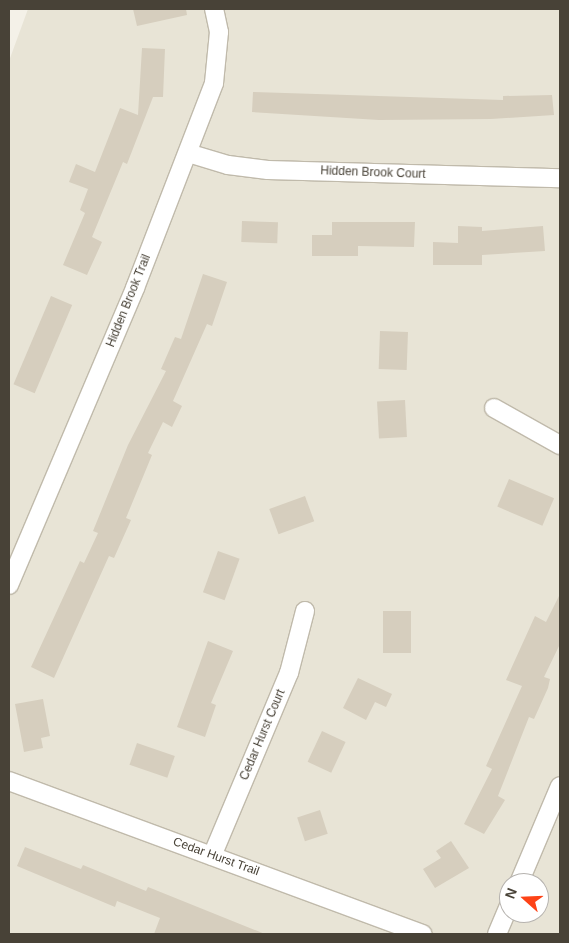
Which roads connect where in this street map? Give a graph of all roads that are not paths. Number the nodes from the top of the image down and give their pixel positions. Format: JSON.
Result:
{"nodes":[{"id":1,"x":214,"y":9,"type":"edge"},
{"id":2,"x":188,"y":153,"type":"junction"},
{"id":3,"x":560,"y":178,"type":"edge"},
{"id":4,"x":494,"y":408,"type":"dead end"},
{"id":5,"x":560,"y":445,"type":"edge"},
{"id":6,"x":9,"y":585,"type":"edge"},
{"id":7,"x":305,"y":611,"type":"dead end"},
{"id":8,"x":9,"y":780,"type":"edge"},
{"id":9,"x":560,"y":786,"type":"edge"},
{"id":10,"x":212,"y":856,"type":"junction"},
{"id":11,"x":523,"y":873,"type":"edge"},
{"id":12,"x":423,"y":934,"type":"edge"}],
"edges":[{"from":1,"to":2,"type":"street","name":"Hidden Brook Trail"},
{"from":2,"to":3,"type":"street","name":"Hidden Brook Court"},
{"from":2,"to":6,"type":"street","name":"Hidden Brook Trail"},
{"from":4,"to":5,"type":"street"},
{"from":7,"to":10,"type":"street","name":"Cedar Hurst Court"},
{"from":8,"to":10,"type":"street","name":"Cedar Hurst Trail"},
{"from":9,"to":11,"type":"street"},
{"from":10,"to":12,"type":"street","name":"Cedar Hurst Trail"}]}
